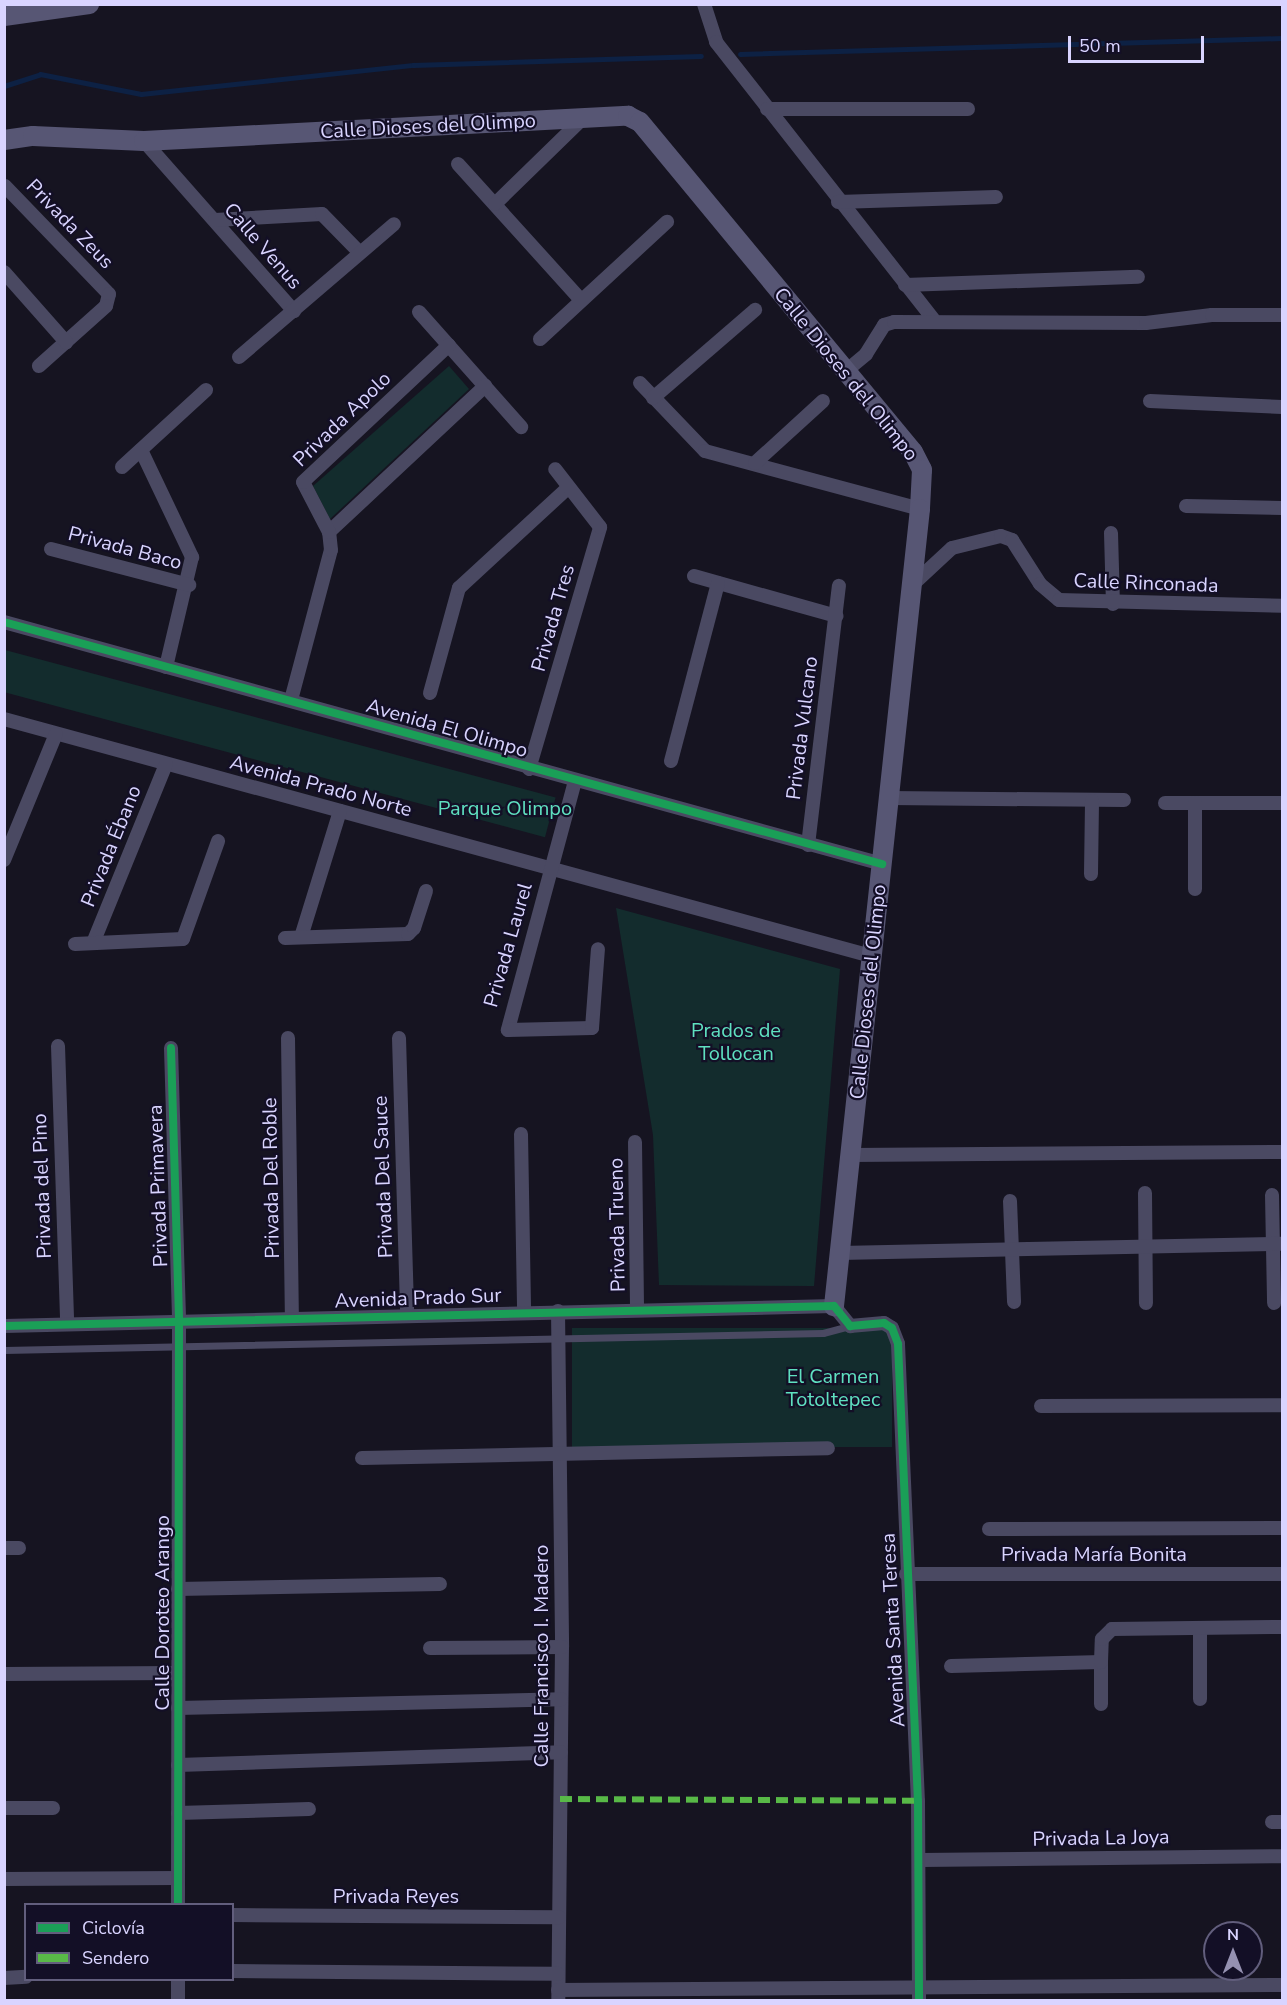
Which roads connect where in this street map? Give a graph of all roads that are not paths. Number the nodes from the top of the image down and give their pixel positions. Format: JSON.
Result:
{"nodes":[{"id":1,"x":89,"y":4,"type":"edge"},
{"id":2,"x":704,"y":4,"type":"edge"},
{"id":3,"x":4,"y":16,"type":"edge"},
{"id":4,"x":767,"y":109,"type":"junction"},
{"id":5,"x":968,"y":109,"type":"dead end"},
{"id":6,"x":584,"y":117,"type":"junction"},
{"id":7,"x":4,"y":140,"type":"edge"},
{"id":8,"x":144,"y":141,"type":"junction"},
{"id":9,"x":458,"y":164,"type":"dead end"},
{"id":10,"x":5,"y":187,"type":"edge"},
{"id":11,"x":996,"y":197,"type":"dead end"},
{"id":12,"x":838,"y":202,"type":"junction"},
{"id":13,"x":495,"y":204,"type":"junction"},
{"id":14,"x":215,"y":220,"type":"junction"},
{"id":15,"x":667,"y":222,"type":"dead end"},
{"id":16,"x":394,"y":224,"type":"dead end"},
{"id":17,"x":360,"y":253,"type":"junction"},
{"id":18,"x":4,"y":272,"type":"edge"},
{"id":19,"x":1138,"y":277,"type":"dead end"},
{"id":20,"x":905,"y":285,"type":"junction"},
{"id":21,"x":581,"y":300,"type":"junction"},
{"id":22,"x":755,"y":310,"type":"dead end"},
{"id":23,"x":294,"y":311,"type":"junction"},
{"id":24,"x":420,"y":312,"type":"dead end"},
{"id":25,"x":1282,"y":315,"type":"edge"},
{"id":26,"x":933,"y":319,"type":"junction"},
{"id":27,"x":540,"y":339,"type":"dead end"},
{"id":28,"x":66,"y":342,"type":"junction"},
{"id":29,"x":449,"y":345,"type":"junction"},
{"id":30,"x":239,"y":357,"type":"dead end"},
{"id":31,"x":39,"y":366,"type":"dead end"},
{"id":32,"x":846,"y":371,"type":"junction"},
{"id":33,"x":640,"y":382,"type":"dead end"},
{"id":34,"x":485,"y":386,"type":"junction"},
{"id":35,"x":206,"y":390,"type":"dead end"},
{"id":36,"x":653,"y":398,"type":"junction"},
{"id":37,"x":823,"y":401,"type":"dead end"},
{"id":38,"x":1150,"y":401,"type":"dead end"},
{"id":39,"x":1282,"y":407,"type":"edge"},
{"id":40,"x":521,"y":427,"type":"dead end"},
{"id":41,"x":141,"y":450,"type":"junction"},
{"id":42,"x":755,"y":463,"type":"junction"},
{"id":43,"x":122,"y":467,"type":"dead end"},
{"id":44,"x":555,"y":469,"type":"dead end"},
{"id":45,"x":569,"y":487,"type":"junction"},
{"id":46,"x":1186,"y":506,"type":"dead end"},
{"id":47,"x":1282,"y":508,"type":"edge"},
{"id":48,"x":920,"y":509,"type":"junction"},
{"id":49,"x":329,"y":532,"type":"junction"},
{"id":50,"x":1111,"y":533,"type":"dead end"},
{"id":51,"x":51,"y":549,"type":"dead end"},
{"id":52,"x":694,"y":576,"type":"dead end"},
{"id":53,"x":718,"y":583,"type":"junction"},
{"id":54,"x":189,"y":585,"type":"junction"},
{"id":55,"x":839,"y":586,"type":"dead end"},
{"id":56,"x":911,"y":586,"type":"junction"},
{"id":57,"x":1113,"y":604,"type":"junction"},
{"id":58,"x":1282,"y":606,"type":"edge"},
{"id":59,"x":836,"y":616,"type":"junction"},
{"id":60,"x":4,"y":622,"type":"edge"},
{"id":61,"x":166,"y":667,"type":"junction"},
{"id":62,"x":430,"y":693,"type":"dead end"},
{"id":63,"x":291,"y":700,"type":"junction"},
{"id":64,"x":4,"y":719,"type":"edge"},
{"id":65,"x":56,"y":734,"type":"junction"},
{"id":66,"x":671,"y":761,"type":"dead end"},
{"id":67,"x":166,"y":764,"type":"junction"},
{"id":68,"x":529,"y":769,"type":"junction"},
{"id":69,"x":575,"y":782,"type":"junction"},
{"id":70,"x":888,"y":798,"type":"junction"},
{"id":71,"x":1092,"y":801,"type":"junction"},
{"id":72,"x":1124,"y":801,"type":"dead end"},
{"id":73,"x":1165,"y":803,"type":"dead end"},
{"id":74,"x":1195,"y":803,"type":"junction"},
{"id":75,"x":1282,"y":803,"type":"edge"},
{"id":76,"x":340,"y":811,"type":"junction"},
{"id":77,"x":218,"y":841,"type":"dead end"},
{"id":78,"x":808,"y":844,"type":"junction"},
{"id":79,"x":4,"y":860,"type":"edge"},
{"id":80,"x":882,"y":864,"type":"junction"},
{"id":81,"x":550,"y":869,"type":"junction"},
{"id":82,"x":1092,"y":874,"type":"dead end"},
{"id":83,"x":1195,"y":889,"type":"dead end"},
{"id":84,"x":426,"y":891,"type":"dead end"},
{"id":85,"x":301,"y":937,"type":"junction"},
{"id":86,"x":285,"y":938,"type":"dead end"},
{"id":87,"x":93,"y":943,"type":"junction"},
{"id":88,"x":75,"y":944,"type":"dead end"},
{"id":89,"x":598,"y":949,"type":"dead end"},
{"id":90,"x":871,"y":956,"type":"junction"},
{"id":91,"x":288,"y":1038,"type":"dead end"},
{"id":92,"x":399,"y":1038,"type":"dead end"},
{"id":93,"x":58,"y":1046,"type":"dead end"},
{"id":94,"x":171,"y":1048,"type":"dead end"},
{"id":95,"x":520,"y":1134,"type":"dead end"},
{"id":96,"x":635,"y":1142,"type":"dead end"},
{"id":97,"x":1282,"y":1152,"type":"edge"},
{"id":98,"x":851,"y":1155,"type":"junction"},
{"id":99,"x":1145,"y":1193,"type":"dead end"},
{"id":100,"x":1272,"y":1195,"type":"dead end"},
{"id":101,"x":1010,"y":1201,"type":"dead end"},
{"id":102,"x":1279,"y":1244,"type":"edge"},
{"id":103,"x":1146,"y":1247,"type":"junction"},
{"id":104,"x":1012,"y":1248,"type":"junction"},
{"id":105,"x":840,"y":1253,"type":"junction"},
{"id":106,"x":1014,"y":1302,"type":"dead end"},
{"id":107,"x":1146,"y":1303,"type":"dead end"},
{"id":108,"x":1274,"y":1303,"type":"dead end"},
{"id":109,"x":834,"y":1306,"type":"junction"},
{"id":110,"x":637,"y":1308,"type":"junction"},
{"id":111,"x":524,"y":1311,"type":"junction"},
{"id":112,"x":558,"y":1311,"type":"junction"},
{"id":113,"x":407,"y":1315,"type":"junction"},
{"id":114,"x":292,"y":1319,"type":"junction"},
{"id":115,"x":179,"y":1322,"type":"junction"},
{"id":116,"x":67,"y":1324,"type":"junction"},
{"id":117,"x":4,"y":1326,"type":"edge"},
{"id":118,"x":850,"y":1326,"type":"junction"},
{"id":119,"x":558,"y":1336,"type":"junction"},
{"id":120,"x":179,"y":1346,"type":"junction"},
{"id":121,"x":4,"y":1350,"type":"edge"},
{"id":122,"x":1282,"y":1405,"type":"edge"},
{"id":123,"x":1041,"y":1406,"type":"dead end"},
{"id":124,"x":828,"y":1448,"type":"dead end"},
{"id":125,"x":560,"y":1454,"type":"junction"},
{"id":126,"x":362,"y":1458,"type":"dead end"},
{"id":127,"x":1282,"y":1528,"type":"edge"},
{"id":128,"x":989,"y":1529,"type":"dead end"},
{"id":129,"x":4,"y":1548,"type":"edge"},
{"id":130,"x":19,"y":1548,"type":"dead end"},
{"id":131,"x":906,"y":1574,"type":"junction"},
{"id":132,"x":1282,"y":1574,"type":"edge"},
{"id":133,"x":440,"y":1584,"type":"dead end"},
{"id":134,"x":178,"y":1589,"type":"junction"},
{"id":135,"x":1200,"y":1628,"type":"junction"},
{"id":136,"x":1282,"y":1628,"type":"edge"},
{"id":137,"x":562,"y":1647,"type":"junction"},
{"id":138,"x":430,"y":1648,"type":"dead end"},
{"id":139,"x":1101,"y":1662,"type":"junction"},
{"id":140,"x":951,"y":1666,"type":"dead end"},
{"id":141,"x":178,"y":1673,"type":"junction"},
{"id":142,"x":4,"y":1674,"type":"edge"},
{"id":143,"x":561,"y":1699,"type":"junction"},
{"id":144,"x":1200,"y":1699,"type":"dead end"},
{"id":145,"x":1101,"y":1704,"type":"dead end"},
{"id":146,"x":178,"y":1708,"type":"junction"},
{"id":147,"x":561,"y":1752,"type":"junction"},
{"id":148,"x":183,"y":1765,"type":"junction"},
{"id":149,"x":53,"y":1808,"type":"dead end"},
{"id":150,"x":4,"y":1809,"type":"edge"},
{"id":151,"x":309,"y":1809,"type":"dead end"},
{"id":152,"x":178,"y":1813,"type":"junction"},
{"id":153,"x":1282,"y":1856,"type":"edge"},
{"id":154,"x":921,"y":1860,"type":"junction"},
{"id":155,"x":178,"y":1878,"type":"junction"},
{"id":156,"x":4,"y":1879,"type":"edge"},
{"id":157,"x":178,"y":1903,"type":"edge"},
{"id":158,"x":234,"y":1915,"type":"edge"},
{"id":159,"x":559,"y":1917,"type":"junction"},
{"id":160,"x":234,"y":1971,"type":"edge"},
{"id":161,"x":558,"y":1974,"type":"junction"},
{"id":162,"x":24,"y":1977,"type":"edge"},
{"id":163,"x":4,"y":1978,"type":"edge"},
{"id":164,"x":178,"y":1981,"type":"edge"},
{"id":165,"x":1282,"y":1985,"type":"edge"},
{"id":166,"x":919,"y":1994,"type":"edge"},
{"id":167,"x":558,"y":1995,"type":"edge"},
{"id":168,"x":178,"y":2001,"type":"edge"}],
"edges":[{"from":1,"to":3,"type":"main road"},
{"from":2,"to":4,"type":"street"},
{"from":4,"to":5,"type":"street"},
{"from":4,"to":12,"type":"street"},
{"from":6,"to":8,"type":"main road","name":"Calle Dioses del Olimpo"},
{"from":6,"to":13,"type":"street"},
{"from":6,"to":32,"type":"main road","name":"Calle Dioses del Olimpo"},
{"from":7,"to":8,"type":"main road","name":"Calle Dioses del Olimpo"},
{"from":8,"to":14,"type":"street","name":"Calle Venus"},
{"from":9,"to":13,"type":"street"},
{"from":10,"to":28,"type":"street","name":"Privada Zeus"},
{"from":11,"to":12,"type":"street"},
{"from":12,"to":20,"type":"street"},
{"from":13,"to":21,"type":"street"},
{"from":14,"to":17,"type":"street"},
{"from":14,"to":23,"type":"street","name":"Calle Venus"},
{"from":15,"to":21,"type":"street"},
{"from":16,"to":17,"type":"street","name":"Calle Venus"},
{"from":17,"to":23,"type":"street","name":"Calle Venus"},
{"from":18,"to":28,"type":"street"},
{"from":19,"to":20,"type":"street"},
{"from":20,"to":26,"type":"street"},
{"from":21,"to":27,"type":"street"},
{"from":22,"to":36,"type":"street"},
{"from":23,"to":30,"type":"street"},
{"from":24,"to":29,"type":"street"},
{"from":25,"to":26,"type":"street"},
{"from":26,"to":32,"type":"street"},
{"from":28,"to":31,"type":"street","name":"Privada Zeus"},
{"from":29,"to":34,"type":"street"},
{"from":29,"to":49,"type":"street","name":"Privada Apolo"},
{"from":32,"to":48,"type":"main road","name":"Calle Dioses del Olimpo"},
{"from":33,"to":36,"type":"street"},
{"from":34,"to":40,"type":"street"},
{"from":34,"to":49,"type":"street"},
{"from":35,"to":41,"type":"street"},
{"from":36,"to":42,"type":"street"},
{"from":37,"to":42,"type":"street"},
{"from":38,"to":39,"type":"street"},
{"from":41,"to":43,"type":"street"},
{"from":41,"to":54,"type":"street","name":"Privada Baco"},
{"from":42,"to":48,"type":"street"},
{"from":44,"to":45,"type":"street","name":"Privada Tres"},
{"from":45,"to":62,"type":"street"},
{"from":45,"to":68,"type":"street","name":"Privada Tres"},
{"from":46,"to":47,"type":"street"},
{"from":48,"to":56,"type":"main road","name":"Calle Dioses del Olimpo"},
{"from":49,"to":63,"type":"street","name":"Privada Apolo"},
{"from":50,"to":57,"type":"street"},
{"from":51,"to":54,"type":"street","name":"Privada Baco"},
{"from":52,"to":53,"type":"street"},
{"from":53,"to":59,"type":"street"},
{"from":53,"to":66,"type":"street"},
{"from":54,"to":61,"type":"street","name":"Privada Baco"},
{"from":55,"to":59,"type":"street","name":"Privada Vulcano"},
{"from":56,"to":57,"type":"street","name":"Calle Rinconada"},
{"from":56,"to":70,"type":"main road","name":"Calle Dioses del Olimpo"},
{"from":57,"to":58,"type":"street","name":"Calle Rinconada"},
{"from":59,"to":78,"type":"street","name":"Privada Vulcano"},
{"from":60,"to":61,"type":"street","name":"Avenida El Olimpo"},
{"from":61,"to":63,"type":"street","name":"Avenida El Olimpo"},
{"from":63,"to":68,"type":"street","name":"Avenida El Olimpo"},
{"from":64,"to":65,"type":"street","name":"Avenida Prado Norte"},
{"from":65,"to":67,"type":"street","name":"Avenida Prado Norte"},
{"from":65,"to":79,"type":"street"},
{"from":67,"to":76,"type":"street","name":"Avenida Prado Norte"},
{"from":67,"to":87,"type":"street","name":"Privada Ébano"},
{"from":68,"to":69,"type":"street","name":"Avenida El Olimpo"},
{"from":69,"to":78,"type":"street","name":"Avenida El Olimpo"},
{"from":69,"to":81,"type":"street","name":"Privada Laurel"},
{"from":70,"to":71,"type":"street"},
{"from":70,"to":80,"type":"main road","name":"Calle Dioses del Olimpo"},
{"from":71,"to":72,"type":"street"},
{"from":71,"to":82,"type":"street"},
{"from":73,"to":74,"type":"street"},
{"from":74,"to":75,"type":"street"},
{"from":74,"to":83,"type":"street"},
{"from":76,"to":81,"type":"street","name":"Avenida Prado Norte"},
{"from":76,"to":85,"type":"street"},
{"from":77,"to":87,"type":"street"},
{"from":78,"to":80,"type":"street","name":"Avenida El Olimpo"},
{"from":80,"to":90,"type":"main road","name":"Calle Dioses del Olimpo"},
{"from":81,"to":89,"type":"street","name":"Privada Laurel"},
{"from":81,"to":90,"type":"street","name":"Avenida Prado Norte"},
{"from":84,"to":85,"type":"street"},
{"from":85,"to":86,"type":"street"},
{"from":87,"to":88,"type":"street"},
{"from":90,"to":98,"type":"main road","name":"Calle Dioses del Olimpo"},
{"from":91,"to":114,"type":"street","name":"Privada Del Roble"},
{"from":92,"to":113,"type":"street","name":"Privada Del Sauce"},
{"from":93,"to":116,"type":"street","name":"Privada del Pino"},
{"from":94,"to":115,"type":"street","name":"Privada Primavera"},
{"from":95,"to":111,"type":"street"},
{"from":96,"to":110,"type":"street","name":"Privada Trueno"},
{"from":97,"to":98,"type":"street"},
{"from":98,"to":105,"type":"main road","name":"Calle Dioses del Olimpo"},
{"from":99,"to":103,"type":"street"},
{"from":100,"to":102,"type":"street"},
{"from":101,"to":104,"type":"street"},
{"from":102,"to":103,"type":"street"},
{"from":102,"to":108,"type":"street"},
{"from":103,"to":104,"type":"street"},
{"from":103,"to":107,"type":"street"},
{"from":104,"to":105,"type":"street"},
{"from":104,"to":106,"type":"street"},
{"from":105,"to":109,"type":"main road","name":"Calle Dioses del Olimpo"},
{"from":109,"to":110,"type":"street","name":"Avenida Prado Sur"},
{"from":109,"to":118,"type":"street"},
{"from":110,"to":112,"type":"street","name":"Avenida Prado Sur"},
{"from":111,"to":112,"type":"street","name":"Avenida Prado Sur"},
{"from":111,"to":113,"type":"street","name":"Avenida Prado Sur"},
{"from":112,"to":119,"type":"street","name":"Calle Francisco I. Madero"},
{"from":113,"to":114,"type":"street","name":"Avenida Prado Sur"},
{"from":114,"to":115,"type":"street","name":"Avenida Prado Sur"},
{"from":115,"to":116,"type":"street","name":"Avenida Prado Sur"},
{"from":115,"to":120,"type":"street","name":"Calle Doroteo Arango"},
{"from":116,"to":117,"type":"street","name":"Avenida Prado Sur"},
{"from":118,"to":119,"type":"lane"},
{"from":118,"to":131,"type":"street","name":"Avenida Santa Teresa"},
{"from":119,"to":120,"type":"lane"},
{"from":119,"to":125,"type":"street","name":"Calle Francisco I. Madero"},
{"from":120,"to":121,"type":"lane"},
{"from":120,"to":134,"type":"street","name":"Calle Doroteo Arango"},
{"from":122,"to":123,"type":"street"},
{"from":124,"to":125,"type":"street"},
{"from":125,"to":126,"type":"street"},
{"from":125,"to":137,"type":"street","name":"Calle Francisco I. Madero"},
{"from":127,"to":128,"type":"street"},
{"from":129,"to":130,"type":"street"},
{"from":131,"to":132,"type":"street","name":"Privada María Bonita"},
{"from":131,"to":154,"type":"street","name":"Avenida Santa Teresa"},
{"from":133,"to":134,"type":"street"},
{"from":134,"to":141,"type":"street","name":"Calle Doroteo Arango"},
{"from":135,"to":136,"type":"street"},
{"from":135,"to":139,"type":"street"},
{"from":135,"to":144,"type":"street"},
{"from":137,"to":138,"type":"street"},
{"from":137,"to":143,"type":"street","name":"Calle Francisco I. Madero"},
{"from":139,"to":140,"type":"street"},
{"from":139,"to":145,"type":"street"},
{"from":141,"to":142,"type":"street"},
{"from":141,"to":146,"type":"street","name":"Calle Doroteo Arango"},
{"from":143,"to":146,"type":"street"},
{"from":143,"to":147,"type":"street","name":"Calle Francisco I. Madero"},
{"from":146,"to":148,"type":"street","name":"Calle Doroteo Arango"},
{"from":147,"to":148,"type":"street"},
{"from":147,"to":159,"type":"street","name":"Calle Francisco I. Madero"},
{"from":148,"to":152,"type":"street","name":"Calle Doroteo Arango"},
{"from":149,"to":150,"type":"street"},
{"from":151,"to":152,"type":"street"},
{"from":152,"to":155,"type":"street","name":"Calle Doroteo Arango"},
{"from":153,"to":154,"type":"street","name":"Privada La Joya"},
{"from":154,"to":166,"type":"street","name":"Avenida Santa Teresa"},
{"from":155,"to":156,"type":"street"},
{"from":155,"to":157,"type":"street","name":"Calle Doroteo Arango"},
{"from":158,"to":159,"type":"street","name":"Privada Reyes"},
{"from":159,"to":161,"type":"street","name":"Calle Francisco I. Madero"},
{"from":160,"to":161,"type":"street"},
{"from":161,"to":167,"type":"street","name":"Calle Francisco I. Madero"},
{"from":162,"to":163,"type":"street"},
{"from":164,"to":168,"type":"street"},
{"from":165,"to":166,"type":"street"},
{"from":166,"to":167,"type":"street"}]}
